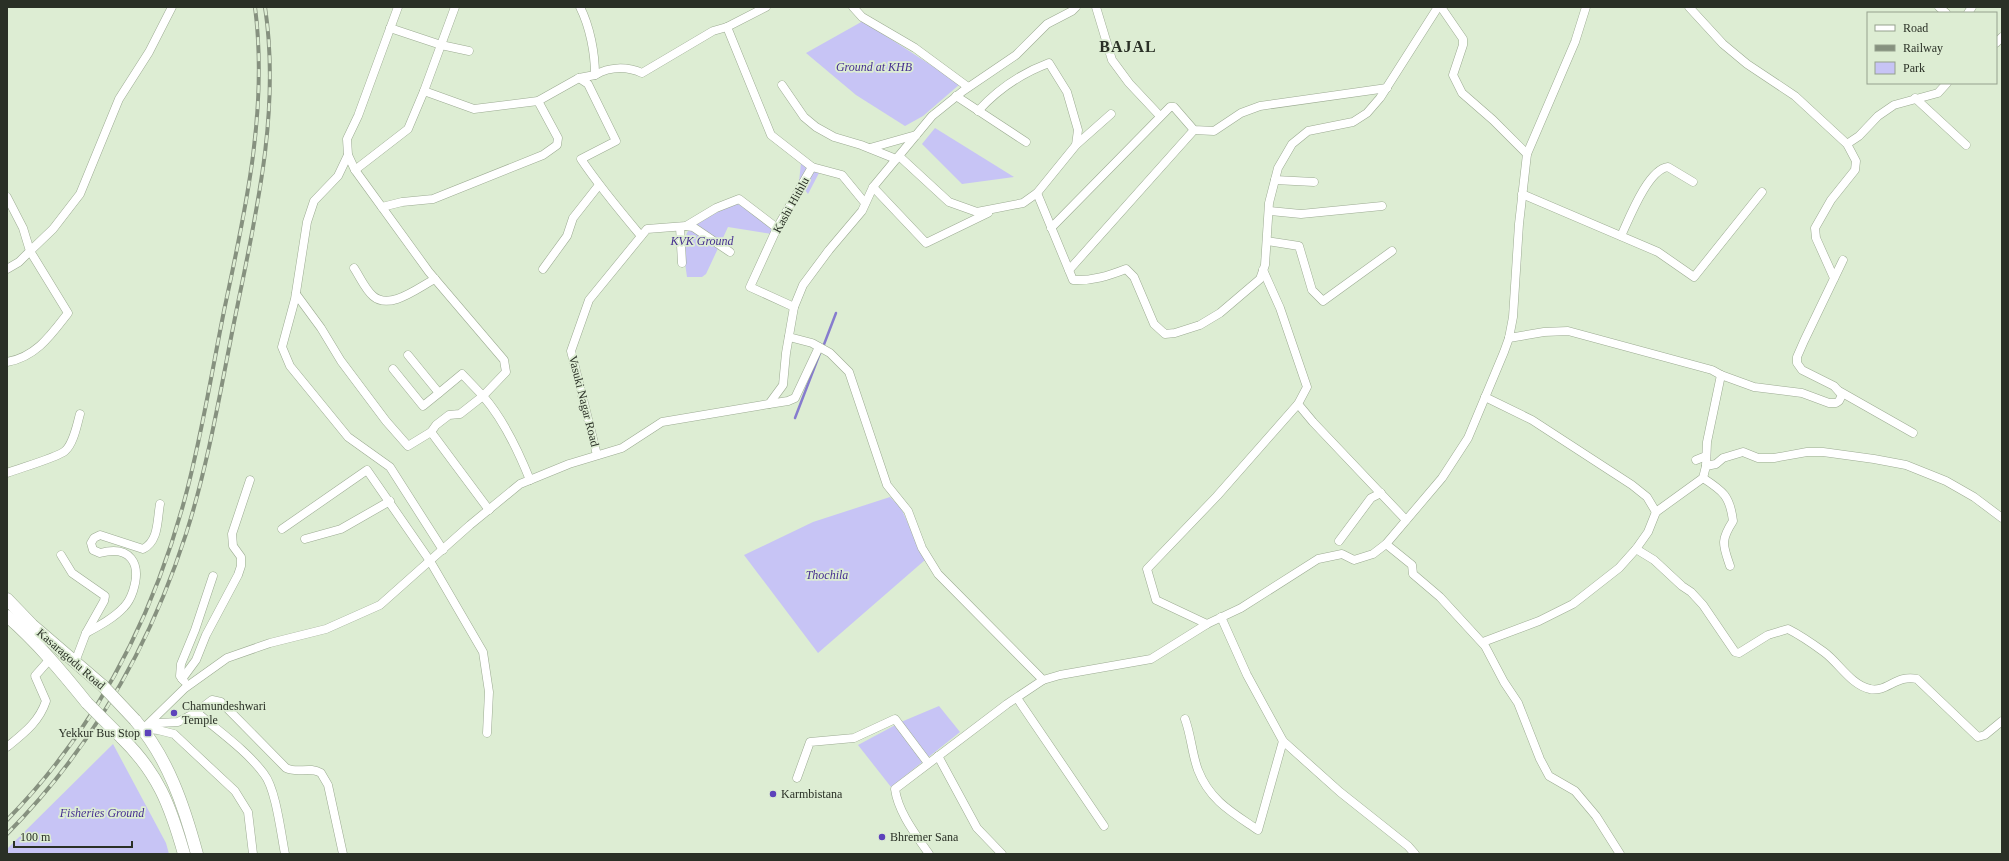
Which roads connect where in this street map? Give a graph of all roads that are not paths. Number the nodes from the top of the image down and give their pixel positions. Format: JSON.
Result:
{"nodes":[{"id":1,"x":172,"y":7,"type":"edge"},
{"id":2,"x":398,"y":7,"type":"edge"},
{"id":3,"x":455,"y":7,"type":"edge"},
{"id":4,"x":580,"y":7,"type":"edge"},
{"id":5,"x":766,"y":7,"type":"edge"},
{"id":6,"x":854,"y":7,"type":"edge"},
{"id":7,"x":1076,"y":7,"type":"edge"},
{"id":8,"x":1096,"y":7,"type":"edge"},
{"id":9,"x":1439,"y":7,"type":"edge"},
{"id":10,"x":1586,"y":7,"type":"edge"},
{"id":11,"x":1689,"y":7,"type":"edge"},
{"id":12,"x":727,"y":27,"type":"junction"},
{"id":13,"x":390,"y":28,"type":"junction"},
{"id":14,"x":441,"y":45,"type":"junction"},
{"id":15,"x":468,"y":51,"type":"dead end"},
{"id":16,"x":595,"y":76,"type":"junction"},
{"id":17,"x":579,"y":78,"type":"junction"},
{"id":18,"x":1946,"y":84,"type":"edge"},
{"id":19,"x":782,"y":85,"type":"dead end"},
{"id":20,"x":968,"y":87,"type":"junction"},
{"id":21,"x":1387,"y":88,"type":"junction"},
{"id":22,"x":424,"y":91,"type":"junction"},
{"id":23,"x":956,"y":96,"type":"junction"},
{"id":24,"x":1915,"y":98,"type":"junction"},
{"id":25,"x":538,"y":101,"type":"junction"},
{"id":26,"x":978,"y":111,"type":"junction"},
{"id":27,"x":1111,"y":114,"type":"dead end"},
{"id":28,"x":1160,"y":116,"type":"junction"},
{"id":29,"x":1194,"y":130,"type":"junction"},
{"id":30,"x":916,"y":135,"type":"junction"},
{"id":31,"x":1026,"y":142,"type":"dead end"},
{"id":32,"x":1847,"y":144,"type":"junction"},
{"id":33,"x":1076,"y":145,"type":"junction"},
{"id":34,"x":1966,"y":145,"type":"dead end"},
{"id":35,"x":870,"y":148,"type":"junction"},
{"id":36,"x":1528,"y":154,"type":"junction"},
{"id":37,"x":348,"y":155,"type":"junction"},
{"id":38,"x":898,"y":157,"type":"junction"},
{"id":39,"x":812,"y":167,"type":"junction"},
{"id":40,"x":355,"y":170,"type":"junction"},
{"id":41,"x":1275,"y":180,"type":"junction"},
{"id":42,"x":1314,"y":182,"type":"dead end"},
{"id":43,"x":1693,"y":182,"type":"dead end"},
{"id":44,"x":599,"y":186,"type":"junction"},
{"id":45,"x":872,"y":186,"type":"junction"},
{"id":46,"x":1762,"y":192,"type":"dead end"},
{"id":47,"x":1037,"y":193,"type":"junction"},
{"id":48,"x":1522,"y":194,"type":"junction"},
{"id":49,"x":7,"y":197,"type":"edge"},
{"id":50,"x":865,"y":203,"type":"junction"},
{"id":51,"x":1382,"y":206,"type":"dead end"},
{"id":52,"x":382,"y":207,"type":"junction"},
{"id":53,"x":998,"y":208,"type":"junction"},
{"id":54,"x":1269,"y":211,"type":"junction"},
{"id":55,"x":683,"y":226,"type":"junction"},
{"id":56,"x":777,"y":228,"type":"junction"},
{"id":57,"x":1051,"y":228,"type":"junction"},
{"id":58,"x":642,"y":236,"type":"junction"},
{"id":59,"x":1621,"y":236,"type":"junction"},
{"id":60,"x":1267,"y":241,"type":"junction"},
{"id":61,"x":30,"y":251,"type":"junction"},
{"id":62,"x":1392,"y":251,"type":"dead end"},
{"id":63,"x":730,"y":252,"type":"dead end"},
{"id":64,"x":1843,"y":260,"type":"dead end"},
{"id":65,"x":682,"y":263,"type":"dead end"},
{"id":66,"x":354,"y":268,"type":"dead end"},
{"id":67,"x":7,"y":269,"type":"edge"},
{"id":68,"x":543,"y":269,"type":"dead end"},
{"id":69,"x":1069,"y":270,"type":"junction"},
{"id":70,"x":1263,"y":270,"type":"junction"},
{"id":71,"x":1834,"y":278,"type":"junction"},
{"id":72,"x":435,"y":279,"type":"junction"},
{"id":73,"x":296,"y":294,"type":"junction"},
{"id":74,"x":794,"y":307,"type":"junction"},
{"id":75,"x":789,"y":337,"type":"junction"},
{"id":76,"x":1509,"y":338,"type":"junction"},
{"id":77,"x":822,"y":348,"type":"junction"},
{"id":78,"x":408,"y":355,"type":"dead end"},
{"id":79,"x":7,"y":362,"type":"edge"},
{"id":80,"x":393,"y":369,"type":"dead end"},
{"id":81,"x":1722,"y":375,"type":"junction"},
{"id":82,"x":1839,"y":391,"type":"junction"},
{"id":83,"x":438,"y":393,"type":"junction"},
{"id":84,"x":483,"y":396,"type":"junction"},
{"id":85,"x":1485,"y":397,"type":"junction"},
{"id":86,"x":769,"y":404,"type":"junction"},
{"id":87,"x":1298,"y":404,"type":"junction"},
{"id":88,"x":80,"y":414,"type":"dead end"},
{"id":89,"x":431,"y":432,"type":"junction"},
{"id":90,"x":1914,"y":433,"type":"dead end"},
{"id":91,"x":597,"y":455,"type":"junction"},
{"id":92,"x":1706,"y":456,"type":"junction"},
{"id":93,"x":1696,"y":460,"type":"dead end"},
{"id":94,"x":1706,"y":466,"type":"junction"},
{"id":95,"x":7,"y":472,"type":"edge"},
{"id":96,"x":1703,"y":478,"type":"junction"},
{"id":97,"x":250,"y":480,"type":"dead end"},
{"id":98,"x":530,"y":480,"type":"junction"},
{"id":99,"x":1381,"y":493,"type":"junction"},
{"id":100,"x":390,"y":501,"type":"junction"},
{"id":101,"x":160,"y":504,"type":"dead end"},
{"id":102,"x":489,"y":510,"type":"junction"},
{"id":103,"x":1656,"y":512,"type":"junction"},
{"id":104,"x":2002,"y":518,"type":"edge"},
{"id":105,"x":1406,"y":520,"type":"junction"},
{"id":106,"x":282,"y":529,"type":"dead end"},
{"id":107,"x":304,"y":539,"type":"dead end"},
{"id":108,"x":1339,"y":541,"type":"dead end"},
{"id":109,"x":1386,"y":544,"type":"junction"},
{"id":110,"x":1636,"y":549,"type":"junction"},
{"id":111,"x":443,"y":550,"type":"junction"},
{"id":112,"x":61,"y":555,"type":"dead end"},
{"id":113,"x":430,"y":562,"type":"junction"},
{"id":114,"x":1730,"y":566,"type":"dead end"},
{"id":115,"x":213,"y":576,"type":"dead end"},
{"id":116,"x":7,"y":599,"type":"edge"},
{"id":117,"x":7,"y":616,"type":"edge"},
{"id":118,"x":1221,"y":617,"type":"junction"},
{"id":119,"x":1207,"y":624,"type":"junction"},
{"id":120,"x":86,"y":633,"type":"junction"},
{"id":121,"x":1483,"y":642,"type":"junction"},
{"id":122,"x":50,"y":659,"type":"junction"},
{"id":123,"x":75,"y":662,"type":"junction"},
{"id":124,"x":182,"y":680,"type":"junction"},
{"id":125,"x":1043,"y":680,"type":"junction"},
{"id":126,"x":185,"y":688,"type":"junction"},
{"id":127,"x":1017,"y":698,"type":"junction"},
{"id":128,"x":195,"y":713,"type":"junction"},
{"id":129,"x":1185,"y":719,"type":"dead end"},
{"id":130,"x":2002,"y":721,"type":"edge"},
{"id":131,"x":175,"y":722,"type":"junction"},
{"id":132,"x":143,"y":730,"type":"junction"},
{"id":133,"x":487,"y":733,"type":"dead end"},
{"id":134,"x":174,"y":734,"type":"junction"},
{"id":135,"x":1283,"y":741,"type":"junction"},
{"id":136,"x":7,"y":747,"type":"edge"},
{"id":137,"x":938,"y":756,"type":"junction"},
{"id":138,"x":928,"y":763,"type":"junction"},
{"id":139,"x":796,"y":778,"type":"dead end"},
{"id":140,"x":1104,"y":826,"type":"dead end"},
{"id":141,"x":184,"y":854,"type":"edge"},
{"id":142,"x":197,"y":854,"type":"edge"},
{"id":143,"x":253,"y":854,"type":"edge"},
{"id":144,"x":285,"y":854,"type":"edge"},
{"id":145,"x":343,"y":854,"type":"edge"},
{"id":146,"x":929,"y":854,"type":"edge"},
{"id":147,"x":1002,"y":854,"type":"edge"},
{"id":148,"x":1415,"y":854,"type":"edge"},
{"id":149,"x":1620,"y":854,"type":"edge"}],
"edges":[{"from":1,"to":61,"type":"street"},
{"from":2,"to":13,"type":"street"},
{"from":3,"to":14,"type":"street"},
{"from":4,"to":16,"type":"street"},
{"from":5,"to":12,"type":"street"},
{"from":6,"to":20,"type":"street"},
{"from":7,"to":20,"type":"street"},
{"from":8,"to":28,"type":"street"},
{"from":9,"to":21,"type":"street"},
{"from":9,"to":36,"type":"street"},
{"from":10,"to":36,"type":"street"},
{"from":11,"to":32,"type":"street"},
{"from":12,"to":16,"type":"street"},
{"from":12,"to":39,"type":"street","name":"Kashi Hithlu"},
{"from":13,"to":14,"type":"street"},
{"from":13,"to":37,"type":"street"},
{"from":14,"to":15,"type":"street"},
{"from":14,"to":22,"type":"street"},
{"from":16,"to":17,"type":"street"},
{"from":17,"to":25,"type":"street"},
{"from":17,"to":44,"type":"street"},
{"from":18,"to":24,"type":"street"},
{"from":19,"to":35,"type":"street"},
{"from":20,"to":23,"type":"street"},
{"from":21,"to":29,"type":"street"},
{"from":21,"to":41,"type":"street"},
{"from":22,"to":25,"type":"street"},
{"from":22,"to":40,"type":"street"},
{"from":23,"to":26,"type":"street"},
{"from":23,"to":30,"type":"street"},
{"from":24,"to":32,"type":"street"},
{"from":24,"to":34,"type":"street"},
{"from":25,"to":52,"type":"street"},
{"from":26,"to":31,"type":"street"},
{"from":26,"to":33,"type":"street"},
{"from":27,"to":33,"type":"street"},
{"from":28,"to":29,"type":"street"},
{"from":28,"to":57,"type":"street"},
{"from":29,"to":69,"type":"street"},
{"from":30,"to":35,"type":"street"},
{"from":30,"to":38,"type":"street"},
{"from":32,"to":71,"type":"street"},
{"from":33,"to":47,"type":"street"},
{"from":35,"to":38,"type":"street"},
{"from":36,"to":48,"type":"street"},
{"from":37,"to":40,"type":"street"},
{"from":37,"to":73,"type":"street"},
{"from":38,"to":45,"type":"street"},
{"from":38,"to":53,"type":"street"},
{"from":39,"to":50,"type":"street"},
{"from":39,"to":56,"type":"street","name":"Kashi Hithlu"},
{"from":40,"to":52,"type":"street"},
{"from":41,"to":42,"type":"street"},
{"from":41,"to":54,"type":"street"},
{"from":43,"to":59,"type":"street"},
{"from":44,"to":58,"type":"street"},
{"from":44,"to":68,"type":"street"},
{"from":45,"to":50,"type":"street"},
{"from":45,"to":53,"type":"street"},
{"from":46,"to":59,"type":"street"},
{"from":47,"to":53,"type":"street"},
{"from":47,"to":57,"type":"street"},
{"from":48,"to":59,"type":"street"},
{"from":48,"to":76,"type":"street"},
{"from":49,"to":61,"type":"street"},
{"from":50,"to":74,"type":"street"},
{"from":51,"to":54,"type":"street"},
{"from":52,"to":72,"type":"street"},
{"from":54,"to":60,"type":"street"},
{"from":55,"to":56,"type":"street","name":"Vasuki Nagar Road"},
{"from":55,"to":58,"type":"street","name":"Vasuki Nagar Road"},
{"from":55,"to":63,"type":"street"},
{"from":55,"to":65,"type":"street"},
{"from":56,"to":74,"type":"street","name":"Kashi Hithlu"},
{"from":57,"to":69,"type":"street"},
{"from":58,"to":91,"type":"street","name":"Vasuki Nagar Road"},
{"from":60,"to":62,"type":"street"},
{"from":60,"to":70,"type":"street"},
{"from":61,"to":67,"type":"street"},
{"from":61,"to":79,"type":"street"},
{"from":64,"to":71,"type":"street"},
{"from":66,"to":72,"type":"street"},
{"from":69,"to":70,"type":"street"},
{"from":70,"to":87,"type":"street"},
{"from":71,"to":82,"type":"street"},
{"from":72,"to":84,"type":"street"},
{"from":73,"to":89,"type":"street"},
{"from":73,"to":111,"type":"street"},
{"from":74,"to":75,"type":"street"},
{"from":75,"to":77,"type":"street"},
{"from":75,"to":86,"type":"street"},
{"from":76,"to":81,"type":"street"},
{"from":76,"to":85,"type":"street"},
{"from":77,"to":86,"type":"street"},
{"from":77,"to":125,"type":"street"},
{"from":78,"to":83,"type":"street"},
{"from":80,"to":83,"type":"street"},
{"from":81,"to":82,"type":"street"},
{"from":81,"to":92,"type":"street"},
{"from":82,"to":90,"type":"street"},
{"from":83,"to":84,"type":"street"},
{"from":84,"to":89,"type":"street"},
{"from":84,"to":98,"type":"street"},
{"from":85,"to":103,"type":"street"},
{"from":85,"to":105,"type":"street"},
{"from":86,"to":91,"type":"street"},
{"from":87,"to":99,"type":"street"},
{"from":87,"to":119,"type":"street"},
{"from":88,"to":95,"type":"street"},
{"from":89,"to":102,"type":"street"},
{"from":91,"to":98,"type":"street"},
{"from":92,"to":93,"type":"street"},
{"from":92,"to":94,"type":"street"},
{"from":94,"to":96,"type":"street"},
{"from":94,"to":104,"type":"street"},
{"from":96,"to":103,"type":"street"},
{"from":96,"to":114,"type":"street"},
{"from":97,"to":124,"type":"street"},
{"from":98,"to":102,"type":"street"},
{"from":99,"to":105,"type":"street"},
{"from":99,"to":108,"type":"street"},
{"from":100,"to":106,"type":"street"},
{"from":100,"to":107,"type":"street"},
{"from":100,"to":113,"type":"street"},
{"from":101,"to":120,"type":"street"},
{"from":102,"to":111,"type":"street"},
{"from":103,"to":110,"type":"street"},
{"from":105,"to":109,"type":"street"},
{"from":109,"to":118,"type":"street"},
{"from":109,"to":121,"type":"street"},
{"from":110,"to":121,"type":"street"},
{"from":110,"to":130,"type":"street"},
{"from":111,"to":113,"type":"street"},
{"from":112,"to":120,"type":"street"},
{"from":113,"to":126,"type":"street"},
{"from":113,"to":133,"type":"street"},
{"from":115,"to":124,"type":"street"},
{"from":116,"to":123,"type":"highway","name":"Kasaragodu Road"},
{"from":117,"to":122,"type":"highway","name":"Kasaragodu Road"},
{"from":118,"to":119,"type":"street"},
{"from":118,"to":135,"type":"street"},
{"from":119,"to":125,"type":"street"},
{"from":120,"to":123,"type":"street"},
{"from":121,"to":149,"type":"street"},
{"from":122,"to":136,"type":"street"},
{"from":122,"to":141,"type":"highway","name":"Kasaragodu Road","bridge":true},
{"from":123,"to":132,"type":"highway","name":"Kasaragodu Road","bridge":true},
{"from":124,"to":126,"type":"street"},
{"from":125,"to":127,"type":"street"},
{"from":126,"to":132,"type":"street"},
{"from":127,"to":137,"type":"street"},
{"from":127,"to":140,"type":"street"},
{"from":128,"to":131,"type":"street"},
{"from":128,"to":144,"type":"street"},
{"from":128,"to":145,"type":"street"},
{"from":129,"to":135,"type":"street"},
{"from":131,"to":132,"type":"street"},
{"from":131,"to":134,"type":"street"},
{"from":132,"to":134,"type":"street"},
{"from":132,"to":142,"type":"highway","name":"Kasaragodu Road"},
{"from":134,"to":143,"type":"street"},
{"from":135,"to":148,"type":"street"},
{"from":137,"to":138,"type":"street"},
{"from":137,"to":147,"type":"street"},
{"from":138,"to":139,"type":"street"},
{"from":138,"to":146,"type":"street"}]}
